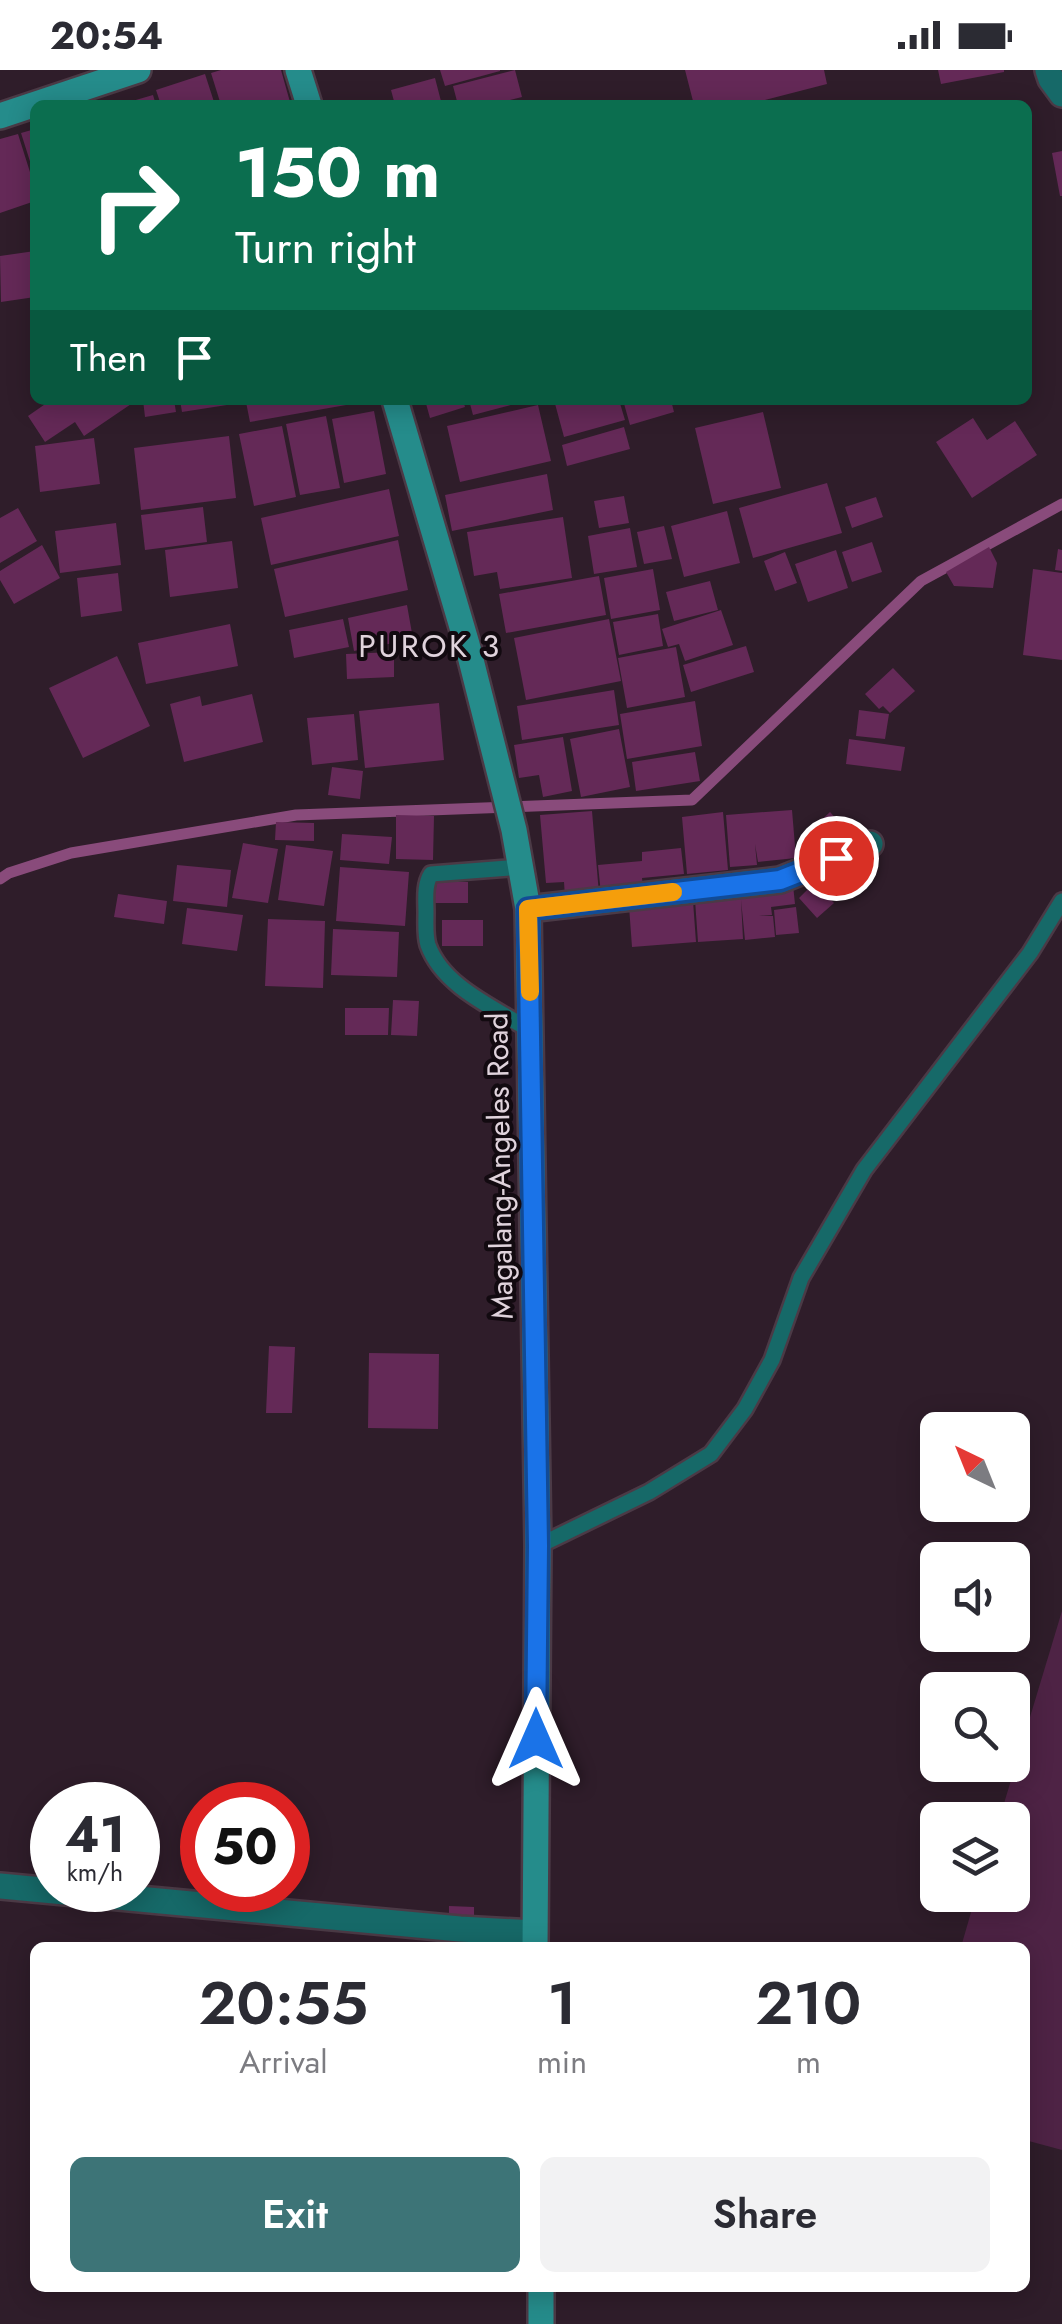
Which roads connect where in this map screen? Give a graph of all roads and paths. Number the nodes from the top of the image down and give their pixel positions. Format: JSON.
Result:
{"nodes":[{"id":1,"x":138,"y":70,"type":"edge"},
{"id":2,"x":298,"y":70,"type":"edge"},
{"id":3,"x":1048,"y":70,"type":"edge"},
{"id":4,"x":1062,"y":94,"type":"edge"},
{"id":5,"x":48,"y":100,"type":"edge"},
{"id":6,"x":307,"y":100,"type":"edge"},
{"id":7,"x":30,"y":106,"type":"edge"},
{"id":8,"x":0,"y":116,"type":"edge"},
{"id":9,"x":396,"y":405,"type":"edge"},
{"id":10,"x":870,"y":844,"type":"dead end"},
{"id":11,"x":520,"y":866,"type":"junction"},
{"id":12,"x":1062,"y":901,"type":"edge"},
{"id":13,"x":528,"y":909,"type":"junction"},
{"id":14,"x":531,"y":1030,"type":"junction"},
{"id":15,"x":538,"y":1546,"type":"junction"},
{"id":16,"x":0,"y":1886,"type":"edge"},
{"id":17,"x":534,"y":1940,"type":"edge"},
{"id":18,"x":541,"y":2292,"type":"edge"},
{"id":19,"x":543,"y":2323,"type":"edge"}],
"edges":[{"from":1,"to":5,"type":"main road"},
{"from":2,"to":6,"type":"main road"},
{"from":3,"to":4,"type":"street"},
{"from":7,"to":8,"type":"main road"},
{"from":9,"to":11,"type":"main road","name":"Magalang-Angeles Road"},
{"from":10,"to":13,"type":"street"},
{"from":11,"to":13,"type":"main road","name":"Magalang-Angeles Road"},
{"from":11,"to":14,"type":"lane"},
{"from":12,"to":15,"type":"lane"},
{"from":13,"to":14,"type":"main road","name":"Magalang-Angeles Road"},
{"from":14,"to":15,"type":"main road","name":"Magalang-Angeles Road"},
{"from":15,"to":17,"type":"main road","name":"Magalang-Angeles Road"},
{"from":16,"to":17,"type":"street"},
{"from":18,"to":19,"type":"main road"}]}
